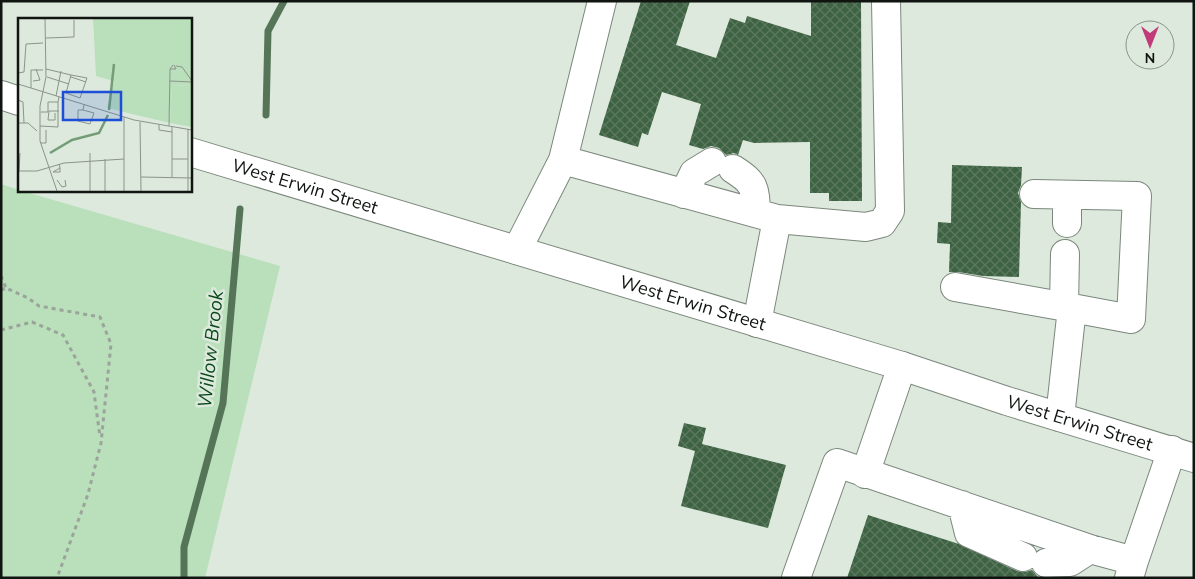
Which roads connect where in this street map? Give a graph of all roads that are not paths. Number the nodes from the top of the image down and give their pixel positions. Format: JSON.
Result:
{"nodes":[{"id":1,"x":602,"y":1,"type":"edge"},
{"id":2,"x":886,"y":1,"type":"edge"},
{"id":3,"x":1,"y":95,"type":"edge"},
{"id":4,"x":18,"y":100,"type":"edge"},
{"id":5,"x":191,"y":152,"type":"edge"},
{"id":6,"x":563,"y":160,"type":"junction"},
{"id":7,"x":684,"y":194,"type":"junction"},
{"id":8,"x":1034,"y":194,"type":"dead end"},
{"id":9,"x":1067,"y":195,"type":"junction"},
{"id":10,"x":766,"y":216,"type":"junction"},
{"id":11,"x":1067,"y":223,"type":"dead end"},
{"id":12,"x":517,"y":250,"type":"junction"},
{"id":13,"x":1065,"y":254,"type":"dead end"},
{"id":14,"x":955,"y":287,"type":"dead end"},
{"id":15,"x":1068,"y":307,"type":"junction"},
{"id":16,"x":757,"y":322,"type":"junction"},
{"id":17,"x":902,"y":366,"type":"junction"},
{"id":18,"x":1060,"y":417,"type":"junction"},
{"id":19,"x":1183,"y":454,"type":"edge"},
{"id":20,"x":865,"y":474,"type":"junction"},
{"id":21,"x":962,"y":505,"type":"junction"},
{"id":22,"x":1090,"y":549,"type":"junction"},
{"id":23,"x":1132,"y":569,"type":"edge"},
{"id":24,"x":796,"y":578,"type":"edge"}],
"edges":[{"from":1,"to":6,"type":"main road"},
{"from":2,"to":10,"type":"main road"},
{"from":3,"to":4,"type":"main road"},
{"from":5,"to":12,"type":"main road","name":"West Erwin Street"},
{"from":6,"to":7,"type":"main road"},
{"from":6,"to":12,"type":"main road"},
{"from":7,"to":10,"type":"main road"},
{"from":7,"to":10,"type":"main road"},
{"from":8,"to":9,"type":"main road"},
{"from":9,"to":11,"type":"main road"},
{"from":9,"to":15,"type":"main road"},
{"from":10,"to":16,"type":"main road"},
{"from":12,"to":16,"type":"main road","name":"West Erwin Street"},
{"from":13,"to":15,"type":"main road"},
{"from":14,"to":15,"type":"main road"},
{"from":15,"to":18,"type":"main road"},
{"from":16,"to":17,"type":"main road","name":"West Erwin Street"},
{"from":17,"to":18,"type":"main road","name":"West Erwin Street"},
{"from":17,"to":20,"type":"main road"},
{"from":18,"to":19,"type":"main road","name":"West Erwin Street"},
{"from":19,"to":23,"type":"main road"},
{"from":20,"to":21,"type":"main road"},
{"from":20,"to":24,"type":"main road"},
{"from":21,"to":22,"type":"main road"},
{"from":21,"to":22,"type":"main road"},
{"from":22,"to":23,"type":"main road"}]}
